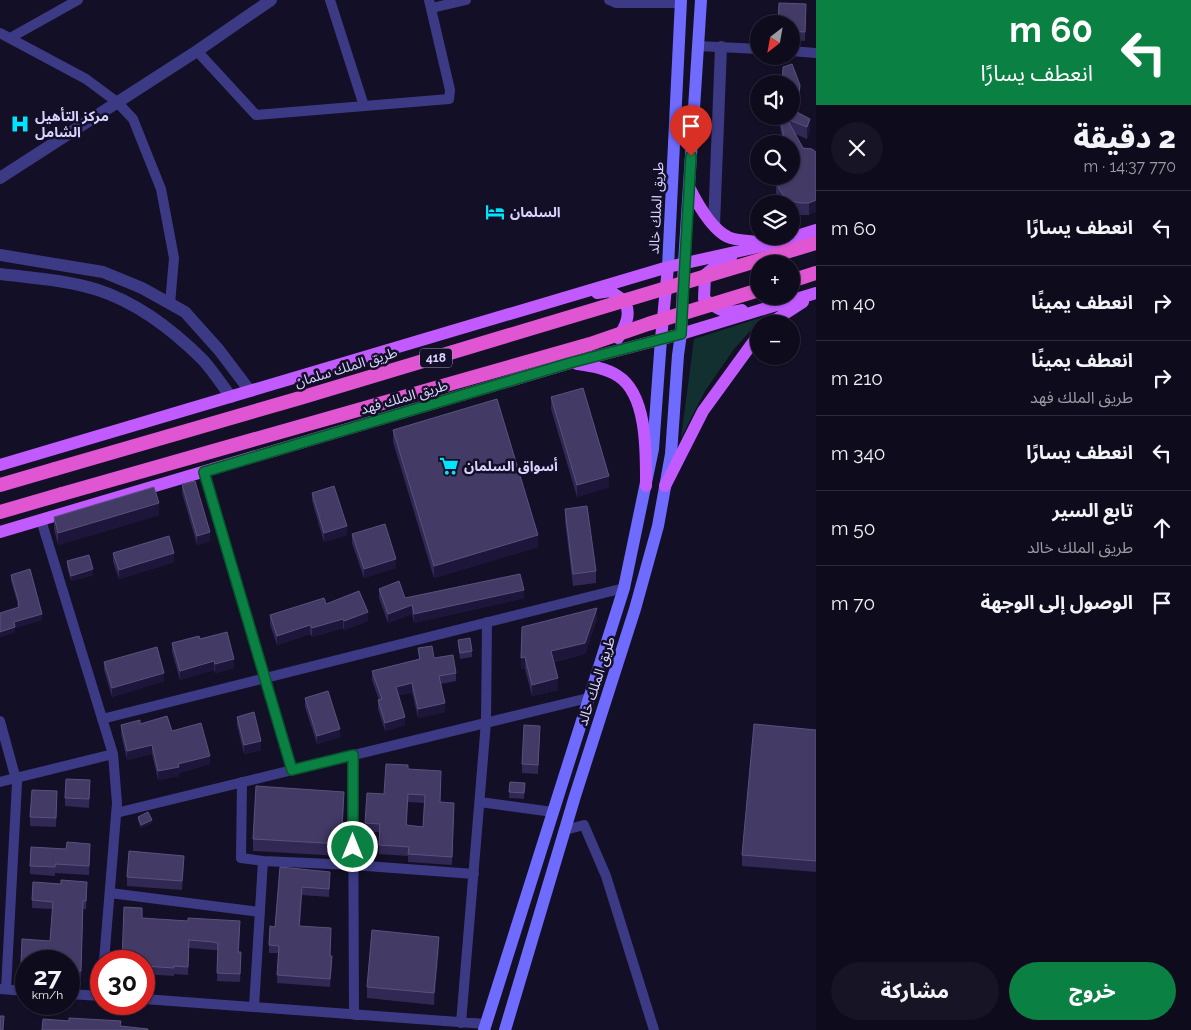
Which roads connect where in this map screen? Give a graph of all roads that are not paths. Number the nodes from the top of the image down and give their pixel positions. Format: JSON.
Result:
{"nodes":[{"id":1,"x":78,"y":0,"type":"edge"},
{"id":2,"x":271,"y":0,"type":"edge"},
{"id":3,"x":330,"y":0,"type":"edge"},
{"id":4,"x":466,"y":0,"type":"edge"},
{"id":5,"x":609,"y":0,"type":"edge"},
{"id":6,"x":701,"y":0,"type":"edge"},
{"id":7,"x":681,"y":1,"type":"edge"},
{"id":8,"x":431,"y":4,"type":"edge"},
{"id":9,"x":0,"y":33,"type":"edge"},
{"id":10,"x":10,"y":38,"type":"junction"},
{"id":11,"x":698,"y":46,"type":"junction"},
{"id":12,"x":721,"y":47,"type":"junction"},
{"id":13,"x":750,"y":49,"type":"edge"},
{"id":14,"x":197,"y":51,"type":"junction"},
{"id":15,"x":800,"y":52,"type":"edge"},
{"id":16,"x":816,"y":53,"type":"edge"},
{"id":17,"x":117,"y":102,"type":"junction"},
{"id":18,"x":364,"y":106,"type":"junction"},
{"id":19,"x":0,"y":178,"type":"edge"},
{"id":20,"x":689,"y":187,"type":"junction"},
{"id":21,"x":714,"y":225,"type":"junction"},
{"id":22,"x":816,"y":230,"type":"edge"},
{"id":23,"x":800,"y":235,"type":"edge"},
{"id":24,"x":750,"y":241,"type":"edge"},
{"id":25,"x":816,"y":244,"type":"edge"},
{"id":26,"x":766,"y":245,"type":"edge"},
{"id":27,"x":768,"y":245,"type":"edge"},
{"id":28,"x":0,"y":254,"type":"edge"},
{"id":29,"x":684,"y":263,"type":"junction"},
{"id":30,"x":668,"y":267,"type":"junction"},
{"id":31,"x":816,"y":273,"type":"edge"},
{"id":32,"x":0,"y":274,"type":"edge"},
{"id":33,"x":800,"y":278,"type":"edge"},
{"id":34,"x":750,"y":293,"type":"edge"},
{"id":35,"x":816,"y":293,"type":"edge"},
{"id":36,"x":556,"y":300,"type":"junction"},
{"id":37,"x":170,"y":304,"type":"junction"},
{"id":38,"x":783,"y":315,"type":"edge"},
{"id":39,"x":681,"y":334,"type":"junction"},
{"id":40,"x":661,"y":339,"type":"junction"},
{"id":41,"x":750,"y":346,"type":"edge"},
{"id":42,"x":571,"y":363,"type":"junction"},
{"id":43,"x":250,"y":391,"type":"junction"},
{"id":44,"x":230,"y":397,"type":"junction"},
{"id":45,"x":0,"y":465,"type":"edge"},
{"id":46,"x":204,"y":472,"type":"junction"},
{"id":47,"x":0,"y":484,"type":"edge"},
{"id":48,"x":646,"y":486,"type":"junction"},
{"id":49,"x":665,"y":486,"type":"junction"},
{"id":50,"x":30,"y":503,"type":"junction"},
{"id":51,"x":0,"y":512,"type":"edge"},
{"id":52,"x":0,"y":516,"type":"edge"},
{"id":53,"x":41,"y":520,"type":"junction"},
{"id":54,"x":0,"y":532,"type":"edge"},
{"id":55,"x":624,"y":588,"type":"junction"},
{"id":56,"x":487,"y":622,"type":"junction"},
{"id":57,"x":265,"y":678,"type":"junction"},
{"id":58,"x":588,"y":698,"type":"junction"},
{"id":59,"x":102,"y":719,"type":"junction"},
{"id":60,"x":0,"y":721,"type":"edge"},
{"id":61,"x":486,"y":722,"type":"junction"},
{"id":62,"x":113,"y":754,"type":"junction"},
{"id":63,"x":353,"y":755,"type":"junction"},
{"id":64,"x":292,"y":770,"type":"junction"},
{"id":65,"x":15,"y":777,"type":"junction"},
{"id":66,"x":0,"y":782,"type":"edge"},
{"id":67,"x":242,"y":782,"type":"junction"},
{"id":68,"x":480,"y":802,"type":"junction"},
{"id":69,"x":116,"y":812,"type":"junction"},
{"id":70,"x":553,"y":812,"type":"junction"},
{"id":71,"x":565,"y":830,"type":"junction"},
{"id":72,"x":263,"y":861,"type":"junction"},
{"id":73,"x":354,"y":865,"type":"junction"},
{"id":74,"x":474,"y":874,"type":"junction"},
{"id":75,"x":110,"y":893,"type":"junction"},
{"id":76,"x":260,"y":912,"type":"junction"},
{"id":77,"x":105,"y":950,"type":"edge"},
{"id":78,"x":3,"y":989,"type":"edge"},
{"id":79,"x":155,"y":1000,"type":"edge"},
{"id":80,"x":254,"y":1008,"type":"junction"},
{"id":81,"x":354,"y":1015,"type":"junction"},
{"id":82,"x":461,"y":1023,"type":"junction"},
{"id":83,"x":485,"y":1027,"type":"edge"},
{"id":84,"x":504,"y":1030,"type":"edge"},
{"id":85,"x":654,"y":1030,"type":"edge"}],
"edges":[{"from":1,"to":10,"type":"street"},
{"from":2,"to":14,"type":"street"},
{"from":3,"to":18,"type":"street"},
{"from":4,"to":8,"type":"street"},
{"from":5,"to":7,"type":"street"},
{"from":6,"to":11,"type":"main road"},
{"from":7,"to":30,"type":"main road","name":"طريق الملك خالد"},
{"from":8,"to":18,"type":"street"},
{"from":9,"to":10,"type":"street"},
{"from":10,"to":17,"type":"street"},
{"from":11,"to":12,"type":"street"},
{"from":11,"to":20,"type":"main road"},
{"from":12,"to":13,"type":"street"},
{"from":12,"to":21,"type":"street"},
{"from":14,"to":17,"type":"street"},
{"from":14,"to":18,"type":"street"},
{"from":15,"to":16,"type":"street"},
{"from":17,"to":19,"type":"street"},
{"from":17,"to":37,"type":"street"},
{"from":20,"to":21,"type":"main road"},
{"from":20,"to":29,"type":"main road"},
{"from":21,"to":24,"type":"main road"},
{"from":22,"to":23,"type":"main road"},
{"from":25,"to":47,"type":"highway","name":"طريق الملك سلمان","number":"418","bridge":true},
{"from":26,"to":29,"type":"main road"},
{"from":27,"to":35,"type":"main road"},
{"from":28,"to":37,"type":"street"},
{"from":29,"to":30,"type":"main road"},
{"from":29,"to":39,"type":"main road"},
{"from":30,"to":36,"type":"main road"},
{"from":30,"to":40,"type":"main road"},
{"from":31,"to":33,"type":"highway"},
{"from":32,"to":44,"type":"street"},
{"from":34,"to":50,"type":"highway","number":"418","bridge":true},
{"from":35,"to":38,"type":"main road"},
{"from":35,"to":39,"type":"main road","name":"طريق الملك فهد"},
{"from":36,"to":42,"type":"main road"},
{"from":36,"to":43,"type":"main road"},
{"from":37,"to":43,"type":"street"},
{"from":39,"to":40,"type":"main road","name":"طريق الملك فهد"},
{"from":39,"to":49,"type":"main road","name":"طريق الملك خالد"},
{"from":40,"to":42,"type":"main road","name":"طريق الملك فهد"},
{"from":40,"to":48,"type":"main road","name":"طريق الملك خالد"},
{"from":41,"to":49,"type":"main road"},
{"from":42,"to":46,"type":"main road","name":"طريق الملك فهد"},
{"from":42,"to":48,"type":"main road"},
{"from":43,"to":44,"type":"main road"},
{"from":44,"to":45,"type":"main road"},
{"from":46,"to":53,"type":"main road","name":"طريق الملك فهد"},
{"from":46,"to":57,"type":"street"},
{"from":48,"to":55,"type":"main road","name":"طريق الملك خالد"},
{"from":49,"to":71,"type":"main road","name":"طريق الملك خالد"},
{"from":50,"to":51,"type":"highway","number":"418"},
{"from":50,"to":52,"type":"main road"},
{"from":53,"to":54,"type":"main road","name":"طريق الملك فهد"},
{"from":53,"to":59,"type":"street"},
{"from":55,"to":56,"type":"street"},
{"from":55,"to":58,"type":"main road","name":"طريق الملك خالد"},
{"from":56,"to":57,"type":"street"},
{"from":56,"to":61,"type":"street"},
{"from":57,"to":59,"type":"street"},
{"from":57,"to":64,"type":"street"},
{"from":58,"to":61,"type":"street"},
{"from":58,"to":70,"type":"main road","name":"طريق الملك خالد"},
{"from":59,"to":62,"type":"street"},
{"from":60,"to":65,"type":"street"},
{"from":61,"to":63,"type":"street"},
{"from":61,"to":68,"type":"street"},
{"from":62,"to":65,"type":"street"},
{"from":62,"to":69,"type":"street"},
{"from":63,"to":64,"type":"street"},
{"from":63,"to":73,"type":"street"},
{"from":64,"to":67,"type":"street"},
{"from":65,"to":66,"type":"street"},
{"from":65,"to":78,"type":"street"},
{"from":67,"to":69,"type":"street"},
{"from":67,"to":72,"type":"street"},
{"from":68,"to":70,"type":"street"},
{"from":68,"to":74,"type":"street"},
{"from":69,"to":75,"type":"street"},
{"from":70,"to":83,"type":"main road","name":"طريق الملك خالد"},
{"from":71,"to":84,"type":"main road","name":"طريق الملك خالد"},
{"from":71,"to":85,"type":"street"},
{"from":72,"to":73,"type":"street"},
{"from":72,"to":76,"type":"street"},
{"from":73,"to":74,"type":"street"},
{"from":73,"to":81,"type":"street"},
{"from":74,"to":82,"type":"street"},
{"from":75,"to":76,"type":"street"},
{"from":75,"to":77,"type":"street"},
{"from":76,"to":80,"type":"street"},
{"from":79,"to":80,"type":"street"},
{"from":80,"to":81,"type":"street"},
{"from":81,"to":82,"type":"street"},
{"from":82,"to":83,"type":"street"}]}
